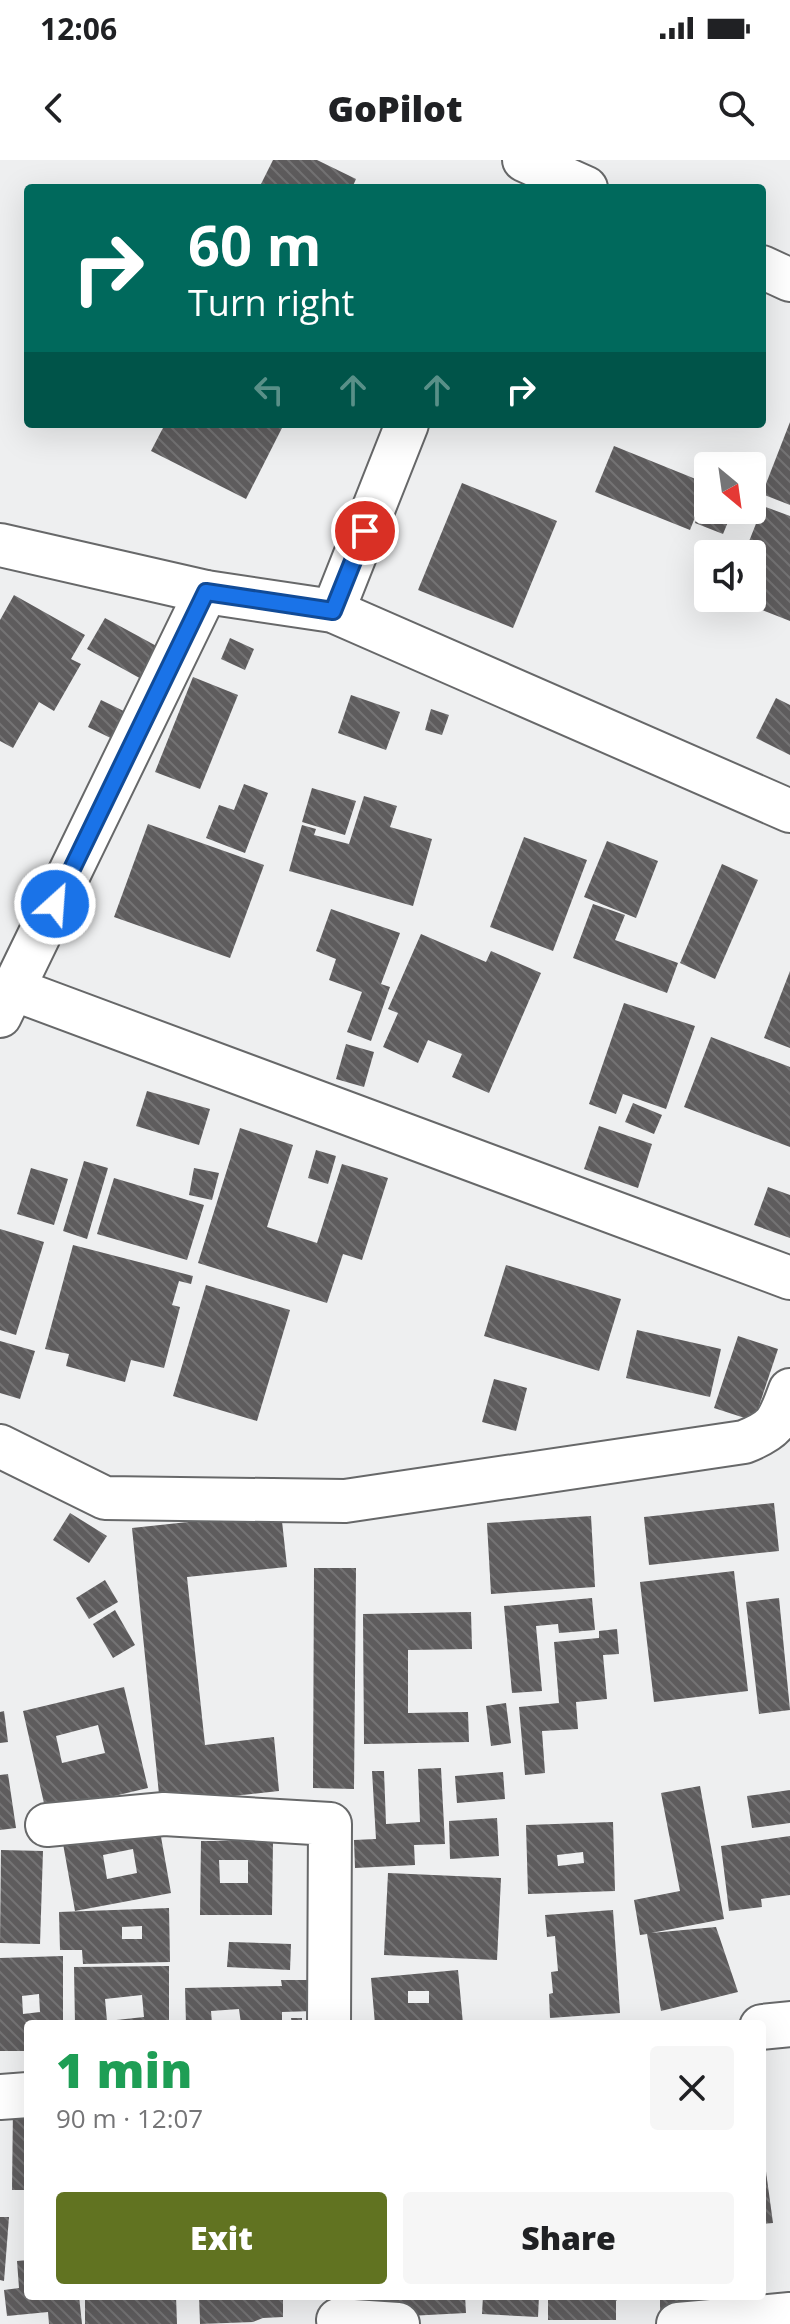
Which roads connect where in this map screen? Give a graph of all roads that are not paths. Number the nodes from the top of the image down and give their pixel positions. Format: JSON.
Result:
{"nodes":[{"id":1,"x":512,"y":160,"type":"edge"},
{"id":2,"x":524,"y":160,"type":"edge"},
{"id":3,"x":503,"y":184,"type":"edge"},
{"id":4,"x":577,"y":184,"type":"edge"},
{"id":5,"x":766,"y":269,"type":"edge"},
{"id":6,"x":790,"y":280,"type":"edge"},
{"id":7,"x":405,"y":428,"type":"edge"},
{"id":8,"x":0,"y":545,"type":"edge"},
{"id":9,"x":206,"y":592,"type":"junction"},
{"id":10,"x":333,"y":611,"type":"junction"},
{"id":11,"x":790,"y":811,"type":"edge"},
{"id":12,"x":7,"y":1002,"type":"edge"},
{"id":13,"x":790,"y":1278,"type":"edge"},
{"id":14,"x":790,"y":1390,"type":"edge"},
{"id":15,"x":0,"y":1446,"type":"edge"},
{"id":16,"x":47,"y":1825,"type":"dead end"},
{"id":17,"x":329,"y":2020,"type":"edge"},
{"id":18,"x":790,"y":2024,"type":"edge"},
{"id":19,"x":766,"y":2027,"type":"edge"},
{"id":20,"x":24,"y":2095,"type":"edge"},
{"id":21,"x":0,"y":2097,"type":"edge"},
{"id":22,"x":338,"y":2313,"type":"edge"},
{"id":23,"x":790,"y":2314,"type":"edge"},
{"id":24,"x":398,"y":2324,"type":"edge"},
{"id":25,"x":678,"y":2324,"type":"edge"}],
"edges":[{"from":1,"to":3,"type":"street"},
{"from":2,"to":4,"type":"street"},
{"from":5,"to":6,"type":"street"},
{"from":7,"to":10,"type":"street"},
{"from":8,"to":9,"type":"street"},
{"from":9,"to":10,"type":"street"},
{"from":9,"to":12,"type":"street"},
{"from":10,"to":11,"type":"street"},
{"from":12,"to":13,"type":"street"},
{"from":14,"to":15,"type":"street"},
{"from":16,"to":17,"type":"street"},
{"from":18,"to":19,"type":"street"},
{"from":20,"to":21,"type":"street"},
{"from":22,"to":24,"type":"street"},
{"from":23,"to":25,"type":"street"}]}
